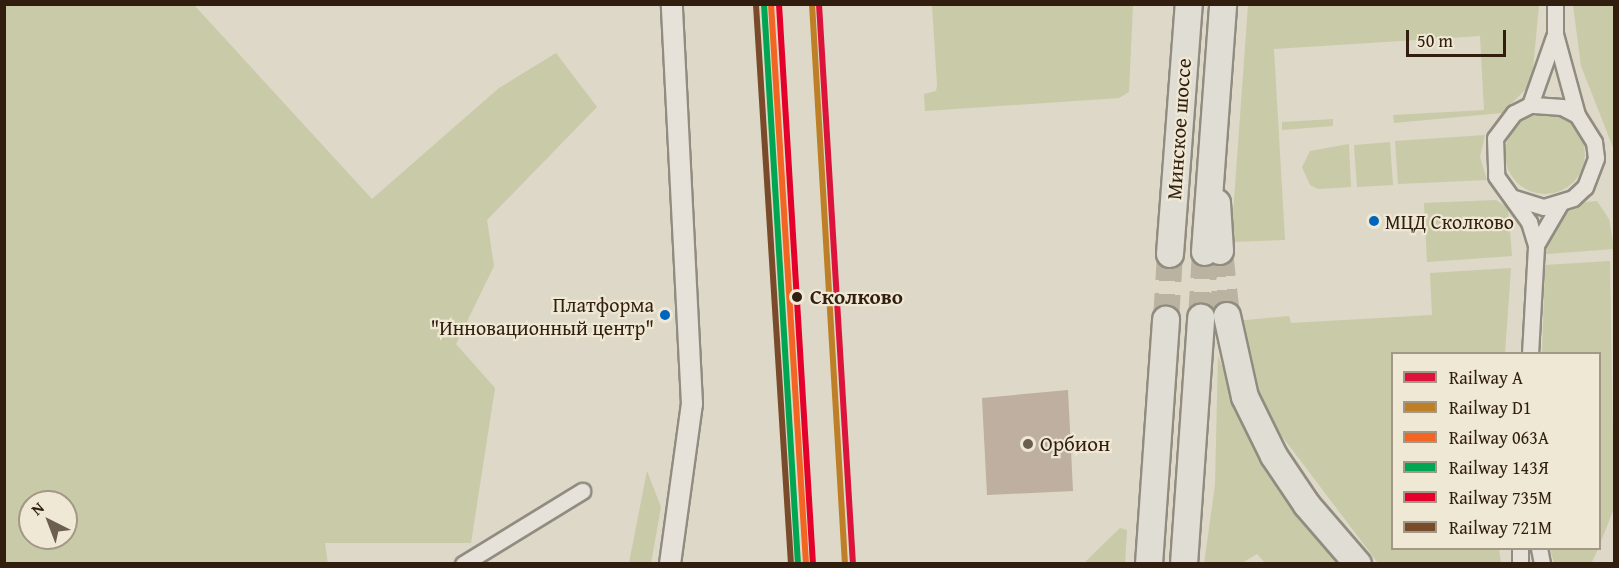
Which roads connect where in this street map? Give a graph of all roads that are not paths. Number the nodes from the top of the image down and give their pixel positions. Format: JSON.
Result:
{"nodes":[{"id":1,"x":672,"y":4,"type":"edge"},
{"id":2,"x":1189,"y":4,"type":"edge"},
{"id":3,"x":1223,"y":4,"type":"edge"},
{"id":4,"x":1555,"y":4,"type":"edge"},
{"id":5,"x":1555,"y":34,"type":"junction"},
{"id":6,"x":1530,"y":105,"type":"junction"},
{"id":7,"x":1576,"y":115,"type":"junction"},
{"id":8,"x":1514,"y":198,"type":"junction"},
{"id":9,"x":1560,"y":204,"type":"junction"},
{"id":10,"x":1536,"y":245,"type":"junction"},
{"id":11,"x":1212,"y":251,"type":"tunnel mouth"},
{"id":12,"x":1170,"y":254,"type":"tunnel mouth"},
{"id":13,"x":1227,"y":316,"type":"tunnel mouth"},
{"id":14,"x":1201,"y":318,"type":"tunnel mouth"},
{"id":15,"x":1166,"y":320,"type":"tunnel mouth"},
{"id":16,"x":1530,"y":352,"type":"edge"},
{"id":17,"x":582,"y":491,"type":"dead end"},
{"id":18,"x":463,"y":564,"type":"edge"},
{"id":19,"x":670,"y":564,"type":"edge"},
{"id":20,"x":1149,"y":564,"type":"edge"},
{"id":21,"x":1184,"y":564,"type":"edge"},
{"id":22,"x":1358,"y":564,"type":"edge"}],
"edges":[{"from":1,"to":19,"type":"street"},
{"from":2,"to":12,"type":"main road","name":"Минское шоссе"},
{"from":3,"to":11,"type":"main road","name":"Минское шоссе"},
{"from":4,"to":5,"type":"street"},
{"from":5,"to":6,"type":"street"},
{"from":5,"to":7,"type":"street"},
{"from":6,"to":7,"type":"street"},
{"from":6,"to":8,"type":"street"},
{"from":7,"to":9,"type":"street"},
{"from":8,"to":9,"type":"street"},
{"from":8,"to":10,"type":"street"},
{"from":9,"to":10,"type":"street"},
{"from":10,"to":16,"type":"street"},
{"from":13,"to":22,"type":"main road"},
{"from":14,"to":21,"type":"main road"},
{"from":15,"to":20,"type":"main road"},
{"from":17,"to":18,"type":"street"}]}
